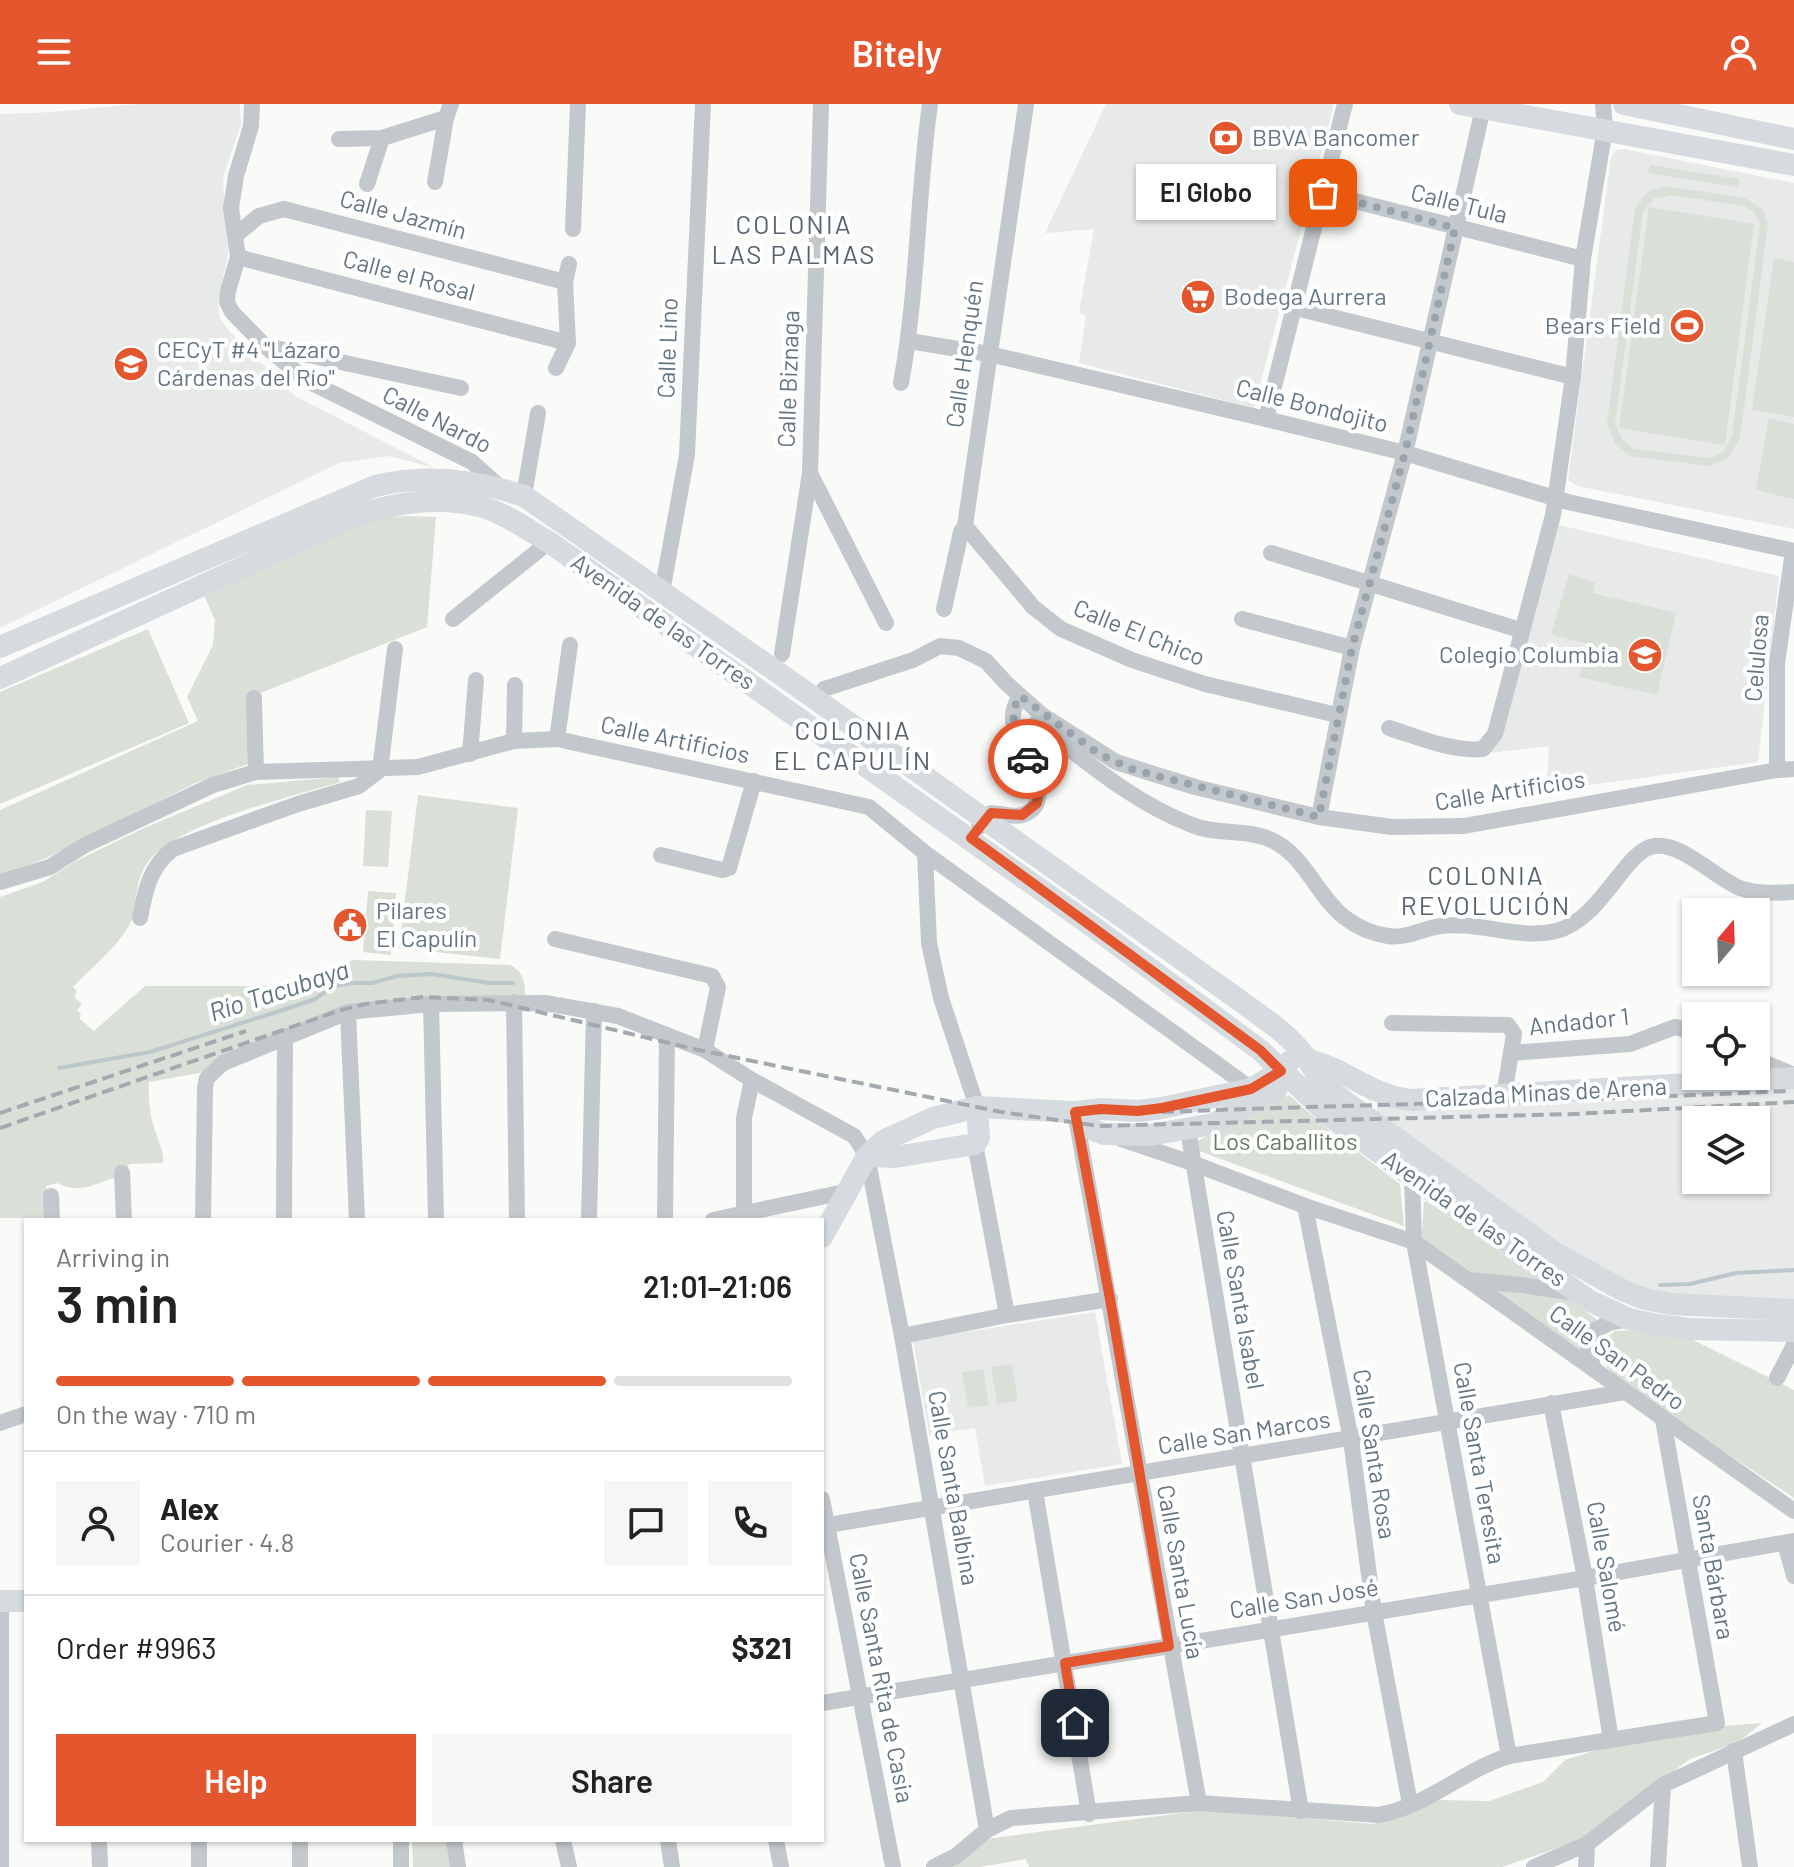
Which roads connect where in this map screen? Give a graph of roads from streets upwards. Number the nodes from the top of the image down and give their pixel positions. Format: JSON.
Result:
{"nodes":[{"id":1,"x":252,"y":104,"type":"edge"},
{"id":2,"x":578,"y":104,"type":"edge"},
{"id":3,"x":703,"y":104,"type":"edge"},
{"id":4,"x":821,"y":104,"type":"edge"},
{"id":5,"x":930,"y":104,"type":"edge"},
{"id":6,"x":1026,"y":104,"type":"edge"},
{"id":7,"x":1345,"y":104,"type":"edge"},
{"id":8,"x":1460,"y":104,"type":"edge"},
{"id":9,"x":1603,"y":104,"type":"edge"},
{"id":10,"x":1624,"y":104,"type":"edge"},
{"id":11,"x":1483,"y":108,"type":"junction"},
{"id":12,"x":448,"y":111,"type":"edge"},
{"id":13,"x":1605,"y":129,"type":"junction"},
{"id":14,"x":1768,"y":134,"type":"junction"},
{"id":15,"x":382,"y":138,"type":"junction"},
{"id":16,"x":339,"y":139,"type":"dead end"},
{"id":17,"x":1794,"y":139,"type":"edge"},
{"id":18,"x":1763,"y":158,"type":"junction"},
{"id":19,"x":1794,"y":165,"type":"edge"},
{"id":20,"x":435,"y":182,"type":"dead end"},
{"id":21,"x":367,"y":184,"type":"dead end"},
{"id":22,"x":1323,"y":193,"type":"junction"},
{"id":23,"x":1455,"y":228,"type":"junction"},
{"id":24,"x":573,"y":229,"type":"dead end"},
{"id":25,"x":236,"y":235,"type":"junction"},
{"id":26,"x":238,"y":257,"type":"junction"},
{"id":27,"x":1583,"y":259,"type":"junction"},
{"id":28,"x":569,"y":264,"type":"dead end"},
{"id":29,"x":565,"y":282,"type":"junction"},
{"id":30,"x":1296,"y":308,"type":"junction"},
{"id":31,"x":909,"y":341,"type":"junction"},
{"id":32,"x":568,"y":343,"type":"junction"},
{"id":33,"x":1430,"y":343,"type":"junction"},
{"id":34,"x":265,"y":346,"type":"junction"},
{"id":35,"x":989,"y":354,"type":"junction"},
{"id":36,"x":556,"y":368,"type":"dead end"},
{"id":37,"x":1573,"y":377,"type":"junction"},
{"id":38,"x":901,"y":383,"type":"dead end"},
{"id":39,"x":461,"y":388,"type":"dead end"},
{"id":40,"x":538,"y":413,"type":"dead end"},
{"id":41,"x":1266,"y":419,"type":"junction"},
{"id":42,"x":1405,"y":453,"type":"junction"},
{"id":43,"x":810,"y":473,"type":"junction"},
{"id":44,"x":502,"y":489,"type":"junction"},
{"id":45,"x":524,"y":496,"type":"junction"},
{"id":46,"x":1555,"y":496,"type":"junction"},
{"id":47,"x":965,"y":526,"type":"junction"},
{"id":48,"x":549,"y":542,"type":"junction"},
{"id":49,"x":1794,"y":551,"type":"edge"},
{"id":50,"x":1271,"y":553,"type":"dead end"},
{"id":51,"x":613,"y":558,"type":"junction"},
{"id":52,"x":184,"y":568,"type":"junction"},
{"id":53,"x":597,"y":576,"type":"junction"},
{"id":54,"x":1369,"y":583,"type":"junction"},
{"id":55,"x":195,"y":588,"type":"junction"},
{"id":56,"x":662,"y":592,"type":"junction"},
{"id":57,"x":944,"y":609,"type":"dead end"},
{"id":58,"x":453,"y":619,"type":"dead end"},
{"id":59,"x":1242,"y":619,"type":"dead end"},
{"id":60,"x":886,"y":623,"type":"dead end"},
{"id":61,"x":1520,"y":630,"type":"junction"},
{"id":62,"x":570,"y":645,"type":"dead end"},
{"id":63,"x":0,"y":647,"type":"edge"},
{"id":64,"x":1352,"y":648,"type":"junction"},
{"id":65,"x":395,"y":649,"type":"dead end"},
{"id":66,"x":782,"y":654,"type":"dead end"},
{"id":67,"x":0,"y":678,"type":"edge"},
{"id":68,"x":476,"y":680,"type":"dead end"},
{"id":69,"x":515,"y":685,"type":"dead end"},
{"id":70,"x":824,"y":689,"type":"dead end"},
{"id":71,"x":254,"y":698,"type":"dead end"},
{"id":72,"x":1017,"y":701,"type":"junction"},
{"id":73,"x":1337,"y":715,"type":"junction"},
{"id":74,"x":1389,"y":728,"type":"dead end"},
{"id":75,"x":557,"y":739,"type":"junction"},
{"id":76,"x":514,"y":741,"type":"junction"},
{"id":77,"x":470,"y":754,"type":"junction"},
{"id":78,"x":1794,"y":769,"type":"edge"},
{"id":79,"x":380,"y":770,"type":"junction"},
{"id":80,"x":1777,"y":770,"type":"junction"},
{"id":81,"x":256,"y":772,"type":"junction"},
{"id":82,"x":754,"y":781,"type":"junction"},
{"id":83,"x":1319,"y":817,"type":"junction"},
{"id":84,"x":984,"y":820,"type":"junction"},
{"id":85,"x":971,"y":838,"type":"junction"},
{"id":86,"x":925,"y":853,"type":"junction"},
{"id":87,"x":661,"y":855,"type":"dead end"},
{"id":88,"x":0,"y":882,"type":"edge"},
{"id":89,"x":1794,"y":892,"type":"edge"},
{"id":90,"x":140,"y":918,"type":"dead end"},
{"id":91,"x":555,"y":939,"type":"dead end"},
{"id":92,"x":514,"y":1002,"type":"junction"},
{"id":93,"x":431,"y":1004,"type":"junction"},
{"id":94,"x":594,"y":1011,"type":"junction"},
{"id":95,"x":348,"y":1012,"type":"junction"},
{"id":96,"x":1392,"y":1023,"type":"dead end"},
{"id":97,"x":1682,"y":1029,"type":"edge"},
{"id":98,"x":667,"y":1035,"type":"junction"},
{"id":99,"x":285,"y":1036,"type":"junction"},
{"id":100,"x":705,"y":1050,"type":"junction"},
{"id":101,"x":1511,"y":1053,"type":"junction"},
{"id":102,"x":1304,"y":1054,"type":"junction"},
{"id":103,"x":1770,"y":1065,"type":"edge"},
{"id":104,"x":1286,"y":1075,"type":"junction"},
{"id":105,"x":1794,"y":1076,"type":"edge"},
{"id":106,"x":752,"y":1080,"type":"junction"},
{"id":107,"x":1258,"y":1094,"type":"junction"},
{"id":108,"x":1504,"y":1096,"type":"junction"},
{"id":109,"x":977,"y":1107,"type":"junction"},
{"id":110,"x":1075,"y":1112,"type":"junction"},
{"id":111,"x":1188,"y":1130,"type":"junction"},
{"id":112,"x":1104,"y":1134,"type":"junction"},
{"id":113,"x":975,"y":1144,"type":"junction"},
{"id":114,"x":867,"y":1156,"type":"junction"},
{"id":115,"x":1192,"y":1163,"type":"junction"},
{"id":116,"x":122,"y":1173,"type":"dead end"},
{"id":117,"x":1412,"y":1177,"type":"junction"},
{"id":118,"x":849,"y":1191,"type":"junction"},
{"id":119,"x":51,"y":1196,"type":"dead end"},
{"id":120,"x":1305,"y":1206,"type":"junction"},
{"id":121,"x":744,"y":1217,"type":"edge"},
{"id":122,"x":52,"y":1218,"type":"edge"},
{"id":123,"x":124,"y":1218,"type":"edge"},
{"id":124,"x":203,"y":1218,"type":"edge"},
{"id":125,"x":284,"y":1218,"type":"edge"},
{"id":126,"x":357,"y":1218,"type":"edge"},
{"id":127,"x":436,"y":1218,"type":"edge"},
{"id":128,"x":517,"y":1218,"type":"edge"},
{"id":129,"x":589,"y":1218,"type":"edge"},
{"id":130,"x":665,"y":1218,"type":"edge"},
{"id":131,"x":824,"y":1234,"type":"edge"},
{"id":132,"x":1414,"y":1242,"type":"junction"},
{"id":133,"x":1466,"y":1280,"type":"junction"},
{"id":134,"x":1581,"y":1294,"type":"junction"},
{"id":135,"x":1110,"y":1299,"type":"junction"},
{"id":136,"x":1794,"y":1310,"type":"edge"},
{"id":137,"x":1007,"y":1315,"type":"junction"},
{"id":138,"x":1629,"y":1319,"type":"junction"},
{"id":139,"x":1794,"y":1331,"type":"edge"},
{"id":140,"x":902,"y":1336,"type":"junction"},
{"id":141,"x":1794,"y":1345,"type":"edge"},
{"id":142,"x":1593,"y":1367,"type":"junction"},
{"id":143,"x":1777,"y":1378,"type":"dead end"},
{"id":144,"x":1625,"y":1392,"type":"junction"},
{"id":145,"x":1551,"y":1403,"type":"junction"},
{"id":146,"x":24,"y":1415,"type":"edge"},
{"id":147,"x":1663,"y":1420,"type":"junction"},
{"id":148,"x":1449,"y":1422,"type":"junction"},
{"id":149,"x":0,"y":1423,"type":"edge"},
{"id":150,"x":1351,"y":1440,"type":"junction"},
{"id":151,"x":1243,"y":1457,"type":"junction"},
{"id":152,"x":1138,"y":1474,"type":"junction"},
{"id":153,"x":1035,"y":1491,"type":"junction"},
{"id":154,"x":931,"y":1508,"type":"junction"},
{"id":155,"x":1794,"y":1511,"type":"edge"},
{"id":156,"x":824,"y":1525,"type":"edge"},
{"id":157,"x":1790,"y":1542,"type":"edge"},
{"id":158,"x":1687,"y":1559,"type":"junction"},
{"id":159,"x":1794,"y":1576,"type":"edge"},
{"id":160,"x":1585,"y":1578,"type":"junction"},
{"id":161,"x":1477,"y":1595,"type":"junction"},
{"id":162,"x":0,"y":1601,"type":"edge"},
{"id":163,"x":24,"y":1601,"type":"edge"},
{"id":164,"x":1374,"y":1612,"type":"junction"},
{"id":165,"x":1271,"y":1628,"type":"junction"},
{"id":166,"x":1169,"y":1646,"type":"junction"},
{"id":167,"x":1065,"y":1663,"type":"junction"},
{"id":168,"x":962,"y":1680,"type":"junction"},
{"id":169,"x":861,"y":1696,"type":"junction"},
{"id":170,"x":824,"y":1703,"type":"edge"},
{"id":171,"x":1794,"y":1724,"type":"edge"},
{"id":172,"x":1611,"y":1740,"type":"junction"},
{"id":173,"x":1734,"y":1751,"type":"junction"},
{"id":174,"x":1509,"y":1756,"type":"junction"},
{"id":175,"x":1663,"y":1785,"type":"junction"},
{"id":176,"x":1199,"y":1803,"type":"junction"},
{"id":177,"x":1410,"y":1804,"type":"junction"},
{"id":178,"x":1301,"y":1811,"type":"junction"},
{"id":179,"x":1089,"y":1814,"type":"junction"},
{"id":180,"x":987,"y":1830,"type":"junction"},
{"id":181,"x":99,"y":1842,"type":"edge"},
{"id":182,"x":199,"y":1842,"type":"edge"},
{"id":183,"x":300,"y":1842,"type":"edge"},
{"id":184,"x":401,"y":1842,"type":"edge"},
{"id":185,"x":454,"y":1842,"type":"edge"},
{"id":186,"x":563,"y":1842,"type":"edge"},
{"id":187,"x":668,"y":1842,"type":"edge"},
{"id":188,"x":776,"y":1842,"type":"edge"},
{"id":189,"x":1587,"y":1844,"type":"junction"},
{"id":190,"x":457,"y":1865,"type":"edge"},
{"id":191,"x":1,"y":1867,"type":"edge"},
{"id":192,"x":100,"y":1867,"type":"edge"},
{"id":193,"x":199,"y":1867,"type":"edge"},
{"id":194,"x":300,"y":1867,"type":"edge"},
{"id":195,"x":401,"y":1867,"type":"edge"},
{"id":196,"x":569,"y":1867,"type":"edge"},
{"id":197,"x":672,"y":1867,"type":"edge"},
{"id":198,"x":781,"y":1867,"type":"edge"},
{"id":199,"x":893,"y":1867,"type":"edge"},
{"id":200,"x":934,"y":1867,"type":"edge"},
{"id":201,"x":1534,"y":1867,"type":"edge"},
{"id":202,"x":1586,"y":1867,"type":"edge"},
{"id":203,"x":1658,"y":1867,"type":"edge"},
{"id":204,"x":1747,"y":1867,"type":"edge"}],
"edges":[{"from":1,"to":25,"type":"street"},
{"from":2,"to":24,"type":"street"},
{"from":3,"to":56,"type":"street","name":"Calle Lino"},
{"from":4,"to":43,"type":"street","name":"Calle Biznaga"},
{"from":5,"to":31,"type":"street"},
{"from":6,"to":35,"type":"street","name":"Calle Henquén"},
{"from":7,"to":22,"type":"street"},
{"from":8,"to":11,"type":"street"},
{"from":9,"to":13,"type":"street"},
{"from":10,"to":14,"type":"street"},
{"from":11,"to":13,"type":"street"},
{"from":11,"to":23,"type":"street"},
{"from":12,"to":15,"type":"street"},
{"from":12,"to":20,"type":"street"},
{"from":13,"to":18,"type":"street"},
{"from":13,"to":27,"type":"street"},
{"from":14,"to":17,"type":"street"},
{"from":14,"to":18,"type":"street"},
{"from":15,"to":16,"type":"street"},
{"from":15,"to":21,"type":"street"},
{"from":18,"to":19,"type":"street"},
{"from":22,"to":23,"type":"street","name":"Calle Tula"},
{"from":22,"to":30,"type":"street"},
{"from":23,"to":27,"type":"street","name":"Calle Tula"},
{"from":23,"to":33,"type":"street"},
{"from":25,"to":26,"type":"street"},
{"from":25,"to":29,"type":"street","name":"Calle Jazmín"},
{"from":26,"to":32,"type":"street","name":"Calle el Rosal"},
{"from":26,"to":34,"type":"street","name":"Calle Nardo"},
{"from":27,"to":37,"type":"street"},
{"from":28,"to":29,"type":"street"},
{"from":29,"to":32,"type":"street"},
{"from":30,"to":33,"type":"street"},
{"from":30,"to":41,"type":"street"},
{"from":31,"to":35,"type":"street","name":"Calle Bondojito"},
{"from":31,"to":38,"type":"street"},
{"from":32,"to":36,"type":"street"},
{"from":33,"to":37,"type":"street"},
{"from":33,"to":42,"type":"street"},
{"from":34,"to":39,"type":"street"},
{"from":34,"to":44,"type":"street","name":"Calle Nardo"},
{"from":35,"to":41,"type":"street","name":"Calle Bondojito"},
{"from":35,"to":47,"type":"street","name":"Calle Henquén"},
{"from":37,"to":46,"type":"street"},
{"from":40,"to":45,"type":"street"},
{"from":41,"to":42,"type":"street","name":"Calle Bondojito"},
{"from":42,"to":46,"type":"street","name":"Calle Bondojito"},
{"from":42,"to":54,"type":"street"},
{"from":43,"to":60,"type":"street"},
{"from":43,"to":66,"type":"street","name":"Calle Biznaga"},
{"from":44,"to":45,"type":"street","name":"Avenida de las Torres"},
{"from":44,"to":52,"type":"street","name":"Avenida de las Torres"},
{"from":45,"to":51,"type":"street","name":"Avenida de las Torres"},
{"from":46,"to":49,"type":"street","name":"Calle Bondojito"},
{"from":46,"to":61,"type":"street"},
{"from":47,"to":57,"type":"street","name":"Calle Henquén"},
{"from":47,"to":73,"type":"street","name":"Calle El Chico"},
{"from":48,"to":53,"type":"street","name":"Avenida de las Torres"},
{"from":48,"to":55,"type":"street","name":"Avenida de las Torres"},
{"from":48,"to":58,"type":"street"},
{"from":49,"to":80,"type":"street","name":"Celulosa"},
{"from":50,"to":54,"type":"street"},
{"from":51,"to":53,"type":"street"},
{"from":51,"to":56,"type":"street","name":"Avenida de las Torres"},
{"from":52,"to":55,"type":"street"},
{"from":52,"to":63,"type":"street","name":"Avenida de las Torres"},
{"from":53,"to":85,"type":"street","name":"Avenida de las Torres"},
{"from":54,"to":61,"type":"street"},
{"from":54,"to":64,"type":"street"},
{"from":55,"to":67,"type":"street","name":"Avenida de las Torres"},
{"from":56,"to":84,"type":"street","name":"Avenida de las Torres"},
{"from":59,"to":64,"type":"street"},
{"from":61,"to":74,"type":"street"},
{"from":62,"to":75,"type":"street"},
{"from":64,"to":73,"type":"street"},
{"from":65,"to":79,"type":"street"},
{"from":68,"to":77,"type":"street"},
{"from":69,"to":76,"type":"street"},
{"from":70,"to":72,"type":"street"},
{"from":71,"to":81,"type":"street"},
{"from":72,"to":83,"type":"street","name":"Calle Artificios"},
{"from":72,"to":84,"type":"street"},
{"from":72,"to":89,"type":"street"},
{"from":73,"to":83,"type":"street"},
{"from":75,"to":76,"type":"street","name":"Calle Artificios"},
{"from":75,"to":82,"type":"street","name":"Calle Artificios"},
{"from":76,"to":77,"type":"street","name":"Calle Artificios"},
{"from":77,"to":79,"type":"street","name":"Calle Artificios"},
{"from":78,"to":80,"type":"street","name":"Calle Artificios"},
{"from":79,"to":81,"type":"street","name":"Calle Artificios"},
{"from":79,"to":90,"type":"street","name":"Calle Artificios"},
{"from":80,"to":83,"type":"street","name":"Calle Artificios"},
{"from":81,"to":88,"type":"street","name":"Calle Artificios"},
{"from":82,"to":86,"type":"street","name":"Calle Artificios"},
{"from":82,"to":87,"type":"street"},
{"from":84,"to":85,"type":"street"},
{"from":84,"to":102,"type":"street","name":"Avenida de las Torres"},
{"from":85,"to":104,"type":"street","name":"Avenida de las Torres"},
{"from":86,"to":107,"type":"street","name":"Calle Artificios"},
{"from":86,"to":109,"type":"street"},
{"from":91,"to":100,"type":"street"},
{"from":92,"to":93,"type":"street"},
{"from":92,"to":94,"type":"street"},
{"from":92,"to":128,"type":"street"},
{"from":93,"to":95,"type":"street"},
{"from":93,"to":127,"type":"street"},
{"from":94,"to":98,"type":"street"},
{"from":94,"to":129,"type":"street"},
{"from":95,"to":99,"type":"street"},
{"from":95,"to":126,"type":"street"},
{"from":96,"to":101,"type":"street"},
{"from":97,"to":101,"type":"street","name":"Andador 1"},
{"from":98,"to":100,"type":"street"},
{"from":98,"to":130,"type":"street"},
{"from":99,"to":124,"type":"street"},
{"from":99,"to":125,"type":"street"},
{"from":100,"to":106,"type":"street"},
{"from":101,"to":108,"type":"street"},
{"from":102,"to":104,"type":"street"},
{"from":102,"to":108,"type":"street","name":"Calzada Minas de Arena"},
{"from":102,"to":136,"type":"street","name":"Avenida de las Torres"},
{"from":103,"to":105,"type":"street"},
{"from":104,"to":107,"type":"street"},
{"from":104,"to":117,"type":"street","name":"Avenida de las Torres"},
{"from":105,"to":108,"type":"street","name":"Calzada Minas de Arena"},
{"from":106,"to":114,"type":"street"},
{"from":106,"to":121,"type":"street"},
{"from":107,"to":110,"type":"street"},
{"from":107,"to":111,"type":"street"},
{"from":109,"to":110,"type":"street"},
{"from":109,"to":113,"type":"street"},
{"from":109,"to":114,"type":"street"},
{"from":110,"to":112,"type":"street"},
{"from":110,"to":135,"type":"street","name":"Calle Santa Lucía"},
{"from":111,"to":112,"type":"street"},
{"from":111,"to":115,"type":"street","name":"Calle Santa Isabel"},
{"from":112,"to":115,"type":"street","name":"Calle San Pedro"},
{"from":113,"to":114,"type":"street"},
{"from":113,"to":137,"type":"street"},
{"from":114,"to":118,"type":"street"},
{"from":114,"to":140,"type":"street","name":"Calle Santa Balbina"},
{"from":115,"to":120,"type":"street","name":"Calle San Pedro"},
{"from":115,"to":151,"type":"street","name":"Calle Santa Isabel"},
{"from":116,"to":123,"type":"street"},
{"from":117,"to":132,"type":"street","name":"Calle Santa Teresita"},
{"from":117,"to":134,"type":"street","name":"Avenida de las Torres"},
{"from":118,"to":121,"type":"street"},
{"from":118,"to":131,"type":"street"},
{"from":119,"to":122,"type":"street"},
{"from":120,"to":132,"type":"street","name":"Calle San Pedro"},
{"from":120,"to":150,"type":"street","name":"Calle Santa Rosa"},
{"from":132,"to":133,"type":"street","name":"Calle San Pedro"},
{"from":132,"to":148,"type":"street","name":"Calle Santa Teresita"},
{"from":133,"to":134,"type":"street"},
{"from":133,"to":142,"type":"street","name":"Calle San Pedro"},
{"from":134,"to":138,"type":"street","name":"Avenida de las Torres"},
{"from":135,"to":137,"type":"street"},
{"from":135,"to":152,"type":"street","name":"Calle Santa Lucía"},
{"from":137,"to":140,"type":"street"},
{"from":138,"to":139,"type":"street","name":"Avenida de las Torres"},
{"from":138,"to":142,"type":"street"},
{"from":140,"to":154,"type":"street","name":"Calle Santa Balbina"},
{"from":141,"to":143,"type":"street"},
{"from":142,"to":144,"type":"street","name":"Calle San Pedro"},
{"from":144,"to":145,"type":"street","name":"Calle San Marcos"},
{"from":144,"to":147,"type":"street","name":"Calle San Pedro"},
{"from":145,"to":148,"type":"street","name":"Calle San Marcos"},
{"from":145,"to":160,"type":"street","name":"Calle Salomé"},
{"from":146,"to":149,"type":"street"},
{"from":147,"to":155,"type":"street","name":"Calle San Pedro"},
{"from":147,"to":158,"type":"street","name":"Santa Bárbara"},
{"from":148,"to":150,"type":"street","name":"Calle San Marcos"},
{"from":148,"to":161,"type":"street","name":"Calle Santa Teresita"},
{"from":150,"to":151,"type":"street","name":"Calle San Marcos"},
{"from":150,"to":164,"type":"street","name":"Calle Santa Rosa"},
{"from":151,"to":152,"type":"street","name":"Calle San Marcos"},
{"from":151,"to":165,"type":"street","name":"Calle Santa Isabel"},
{"from":152,"to":153,"type":"street","name":"Calle San Marcos"},
{"from":152,"to":166,"type":"street","name":"Calle Santa Lucía"},
{"from":153,"to":154,"type":"street","name":"Calle San Marcos"},
{"from":153,"to":167,"type":"street"},
{"from":154,"to":156,"type":"street","name":"Calle San Marcos"},
{"from":154,"to":168,"type":"street","name":"Calle Santa Balbina"},
{"from":156,"to":169,"type":"street","name":"Calle Santa Rita de Casia"},
{"from":157,"to":158,"type":"street","name":"Calle San José"},
{"from":157,"to":159,"type":"street"},
{"from":158,"to":160,"type":"street","name":"Calle San José"},
{"from":158,"to":172,"type":"street","name":"Santa Bárbara"},
{"from":160,"to":161,"type":"street","name":"Calle San José"},
{"from":160,"to":172,"type":"street","name":"Calle Salomé"},
{"from":161,"to":164,"type":"street","name":"Calle San José"},
{"from":161,"to":174,"type":"street","name":"Calle Santa Teresita"},
{"from":162,"to":163,"type":"street"},
{"from":162,"to":191,"type":"street"},
{"from":164,"to":165,"type":"street","name":"Calle San José"},
{"from":164,"to":177,"type":"street","name":"Calle Santa Rosa"},
{"from":165,"to":166,"type":"street","name":"Calle San José"},
{"from":165,"to":178,"type":"street","name":"Calle Santa Isabel"},
{"from":166,"to":167,"type":"street","name":"Calle San José"},
{"from":166,"to":176,"type":"street","name":"Calle Santa Lucía"},
{"from":167,"to":168,"type":"street","name":"Calle San José"},
{"from":167,"to":179,"type":"street"},
{"from":168,"to":169,"type":"street","name":"Calle San José"},
{"from":168,"to":180,"type":"street","name":"Calle Santa Balbina"},
{"from":169,"to":170,"type":"street","name":"Calle San José"},
{"from":169,"to":199,"type":"street","name":"Calle Santa Rita de Casia"},
{"from":171,"to":173,"type":"street"},
{"from":172,"to":174,"type":"street"},
{"from":173,"to":175,"type":"street"},
{"from":173,"to":204,"type":"street"},
{"from":174,"to":177,"type":"street"},
{"from":175,"to":189,"type":"street"},
{"from":175,"to":203,"type":"street"},
{"from":176,"to":178,"type":"street"},
{"from":176,"to":179,"type":"street"},
{"from":177,"to":178,"type":"street"},
{"from":179,"to":180,"type":"street"},
{"from":180,"to":200,"type":"street"},
{"from":181,"to":192,"type":"street"},
{"from":182,"to":193,"type":"street"},
{"from":183,"to":194,"type":"street"},
{"from":184,"to":195,"type":"street"},
{"from":185,"to":190,"type":"street"},
{"from":186,"to":196,"type":"street"},
{"from":187,"to":197,"type":"street"},
{"from":188,"to":198,"type":"street"},
{"from":189,"to":201,"type":"street"},
{"from":189,"to":202,"type":"street"}]}
